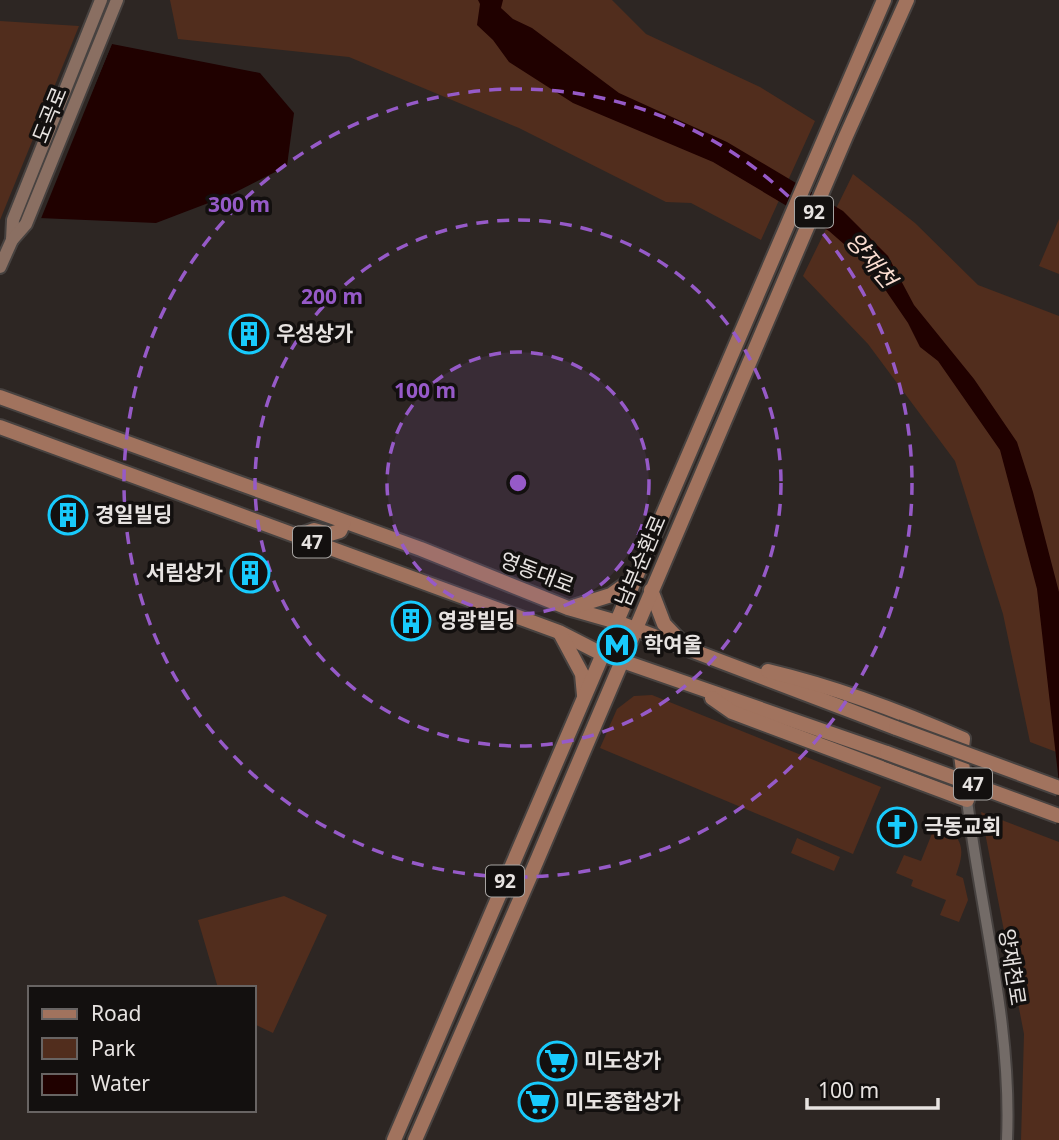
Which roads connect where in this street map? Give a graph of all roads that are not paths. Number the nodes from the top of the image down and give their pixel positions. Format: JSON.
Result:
{"nodes":[{"id":1,"x":101,"y":0,"type":"edge"},
{"id":2,"x":117,"y":0,"type":"edge"},
{"id":3,"x":884,"y":0,"type":"edge"},
{"id":4,"x":907,"y":0,"type":"edge"},
{"id":5,"x":12,"y":240,"type":"junction"},
{"id":6,"x":1,"y":262,"type":"edge"},
{"id":7,"x":0,"y":397,"type":"edge"},
{"id":8,"x":0,"y":427,"type":"edge"},
{"id":9,"x":344,"y":522,"type":"junction"},
{"id":10,"x":298,"y":536,"type":"junction"},
{"id":11,"x":637,"y":576,"type":"junction"},
{"id":12,"x":652,"y":590,"type":"junction"},
{"id":13,"x":568,"y":608,"type":"junction"},
{"id":14,"x":617,"y":622,"type":"junction"},
{"id":15,"x":635,"y":629,"type":"junction"},
{"id":16,"x":559,"y":632,"type":"junction"},
{"id":17,"x":689,"y":650,"type":"junction"},
{"id":18,"x":602,"y":654,"type":"junction"},
{"id":19,"x":716,"y":659,"type":"junction"},
{"id":20,"x":623,"y":660,"type":"junction"},
{"id":21,"x":697,"y":688,"type":"junction"},
{"id":22,"x":584,"y":696,"type":"junction"},
{"id":23,"x":1059,"y":788,"type":"edge"},
{"id":24,"x":967,"y":800,"type":"junction"},
{"id":25,"x":1059,"y":816,"type":"edge"},
{"id":26,"x":394,"y":1140,"type":"edge"},
{"id":27,"x":415,"y":1140,"type":"edge"},
{"id":28,"x":1007,"y":1140,"type":"edge"}],
"edges":[{"from":1,"to":5,"type":"main road","name":"도곡로"},
{"from":2,"to":5,"type":"main road","name":"도곡로"},
{"from":3,"to":11,"type":"main road","name":"남부순환로","number":"92"},
{"from":4,"to":12,"type":"main road","name":"남부순환로","number":"92"},
{"from":5,"to":6,"type":"main road","name":"도곡로"},
{"from":7,"to":9,"type":"main road","name":"영동대로","number":"47"},
{"from":8,"to":10,"type":"main road","number":"47"},
{"from":9,"to":10,"type":"main road"},
{"from":9,"to":13,"type":"main road","name":"영동대로","number":"47"},
{"from":10,"to":16,"type":"main road","number":"47"},
{"from":11,"to":13,"type":"main road"},
{"from":11,"to":14,"type":"main road","name":"남부순환로","number":"92"},
{"from":12,"to":15,"type":"main road","name":"남부순환로","number":"92"},
{"from":12,"to":17,"type":"main road"},
{"from":13,"to":14,"type":"main road","name":"영동대로","number":"47"},
{"from":14,"to":15,"type":"main road","name":"영동대로","number":"47"},
{"from":14,"to":18,"type":"main road","name":"남부순환로","number":"92"},
{"from":15,"to":17,"type":"main road","name":"영동대로","number":"47"},
{"from":15,"to":20,"type":"main road","name":"남부순환로","number":"92"},
{"from":16,"to":18,"type":"main road","number":"47"},
{"from":16,"to":22,"type":"main road"},
{"from":17,"to":19,"type":"main road","name":"영동대로","number":"47"},
{"from":18,"to":20,"type":"main road","number":"47"},
{"from":18,"to":22,"type":"main road","name":"남부순환로","number":"92"},
{"from":19,"to":23,"type":"main road","name":"영동대로","number":"47","bridge":true},
{"from":19,"to":24,"type":"main road"},
{"from":20,"to":21,"type":"main road","number":"47"},
{"from":20,"to":27,"type":"main road","name":"남부순환로","number":"92"},
{"from":21,"to":24,"type":"main road"},
{"from":21,"to":25,"type":"main road","number":"47","bridge":true},
{"from":22,"to":26,"type":"main road","name":"남부순환로","number":"92"},
{"from":24,"to":28,"type":"street","name":"양재천로"}]}
